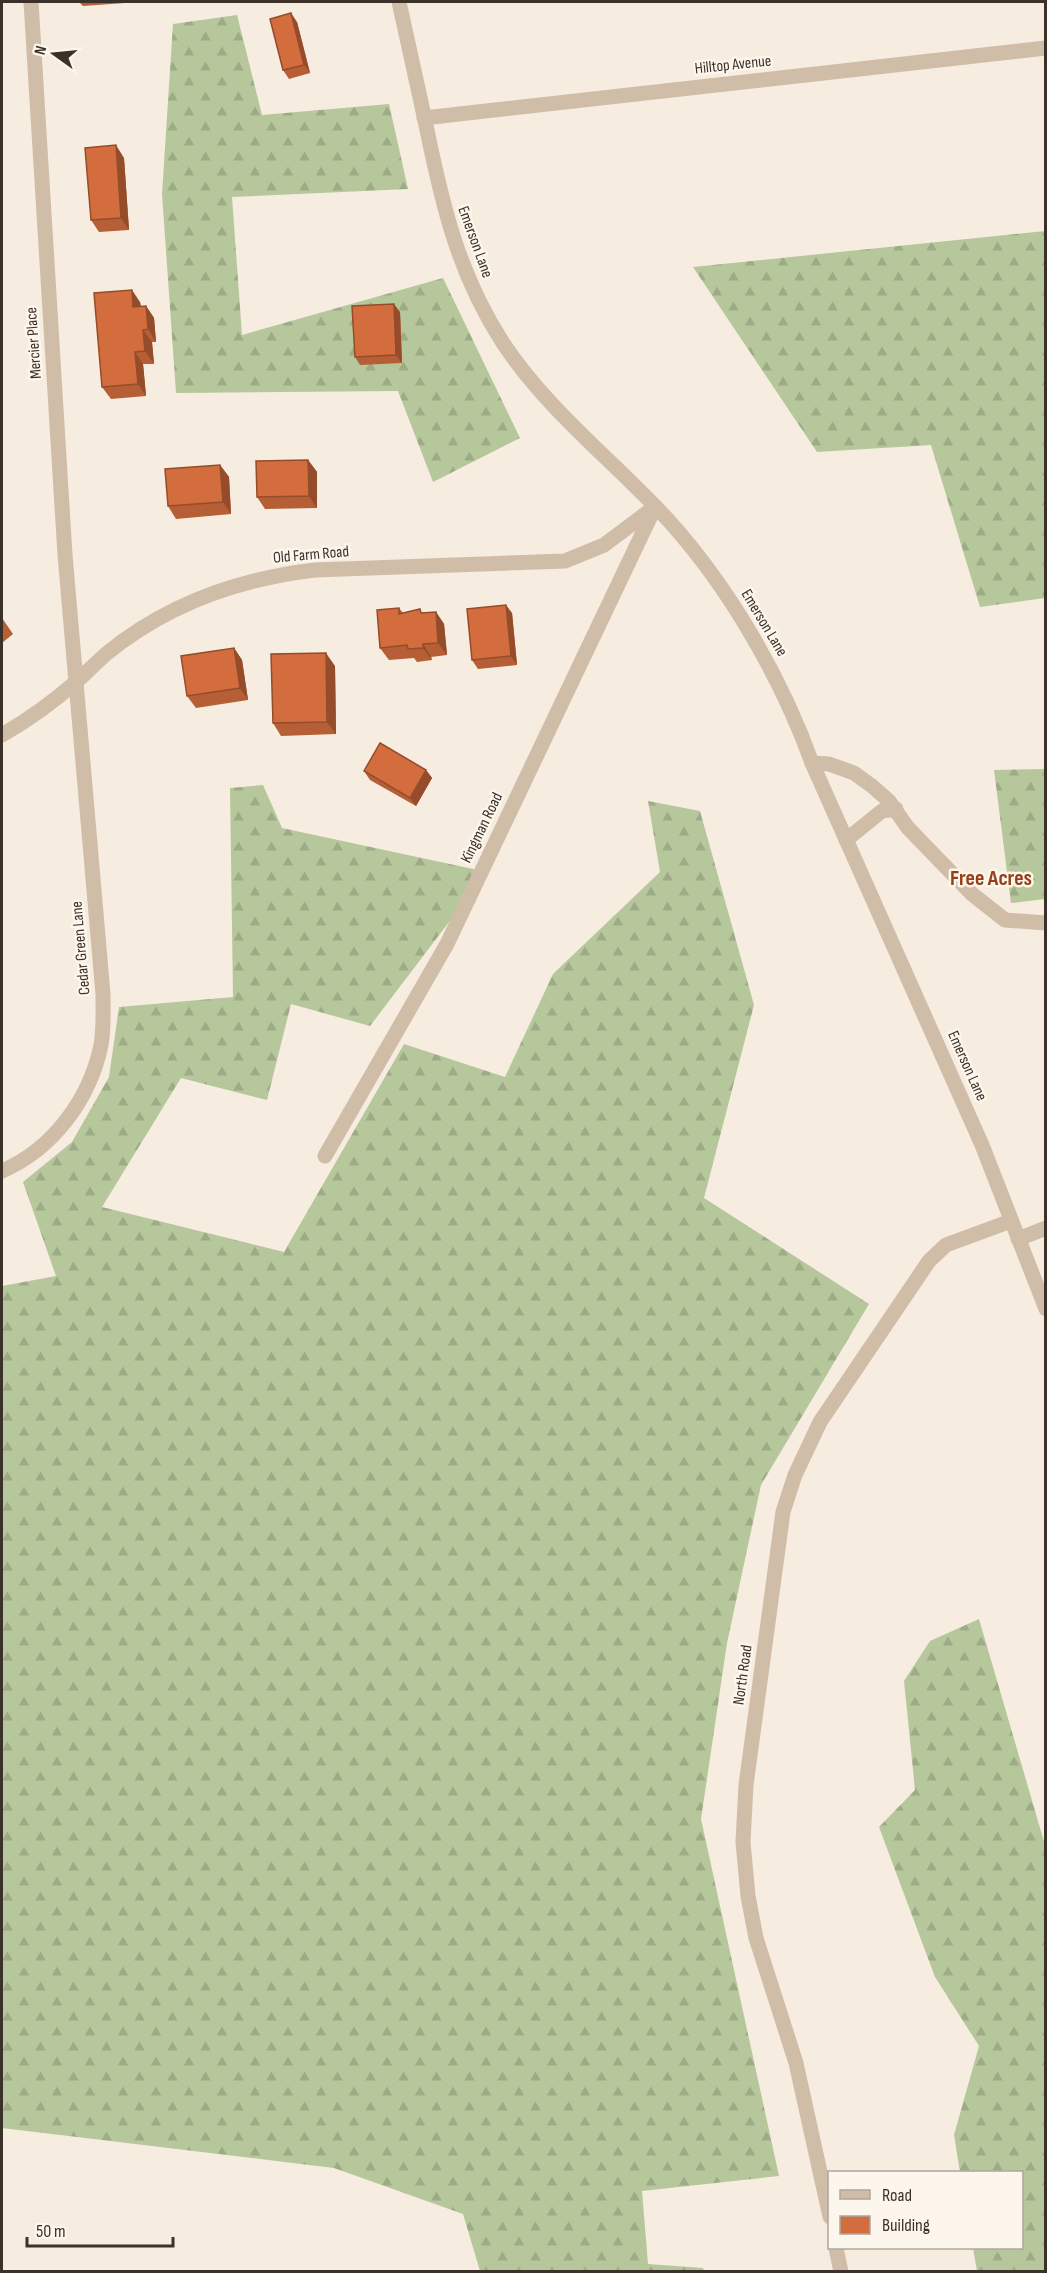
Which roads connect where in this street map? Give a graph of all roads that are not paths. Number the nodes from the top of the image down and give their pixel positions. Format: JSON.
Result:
{"nodes":[{"id":1,"x":31,"y":2,"type":"edge"},
{"id":2,"x":399,"y":2,"type":"edge"},
{"id":3,"x":1046,"y":48,"type":"edge"},
{"id":4,"x":424,"y":118,"type":"junction"},
{"id":5,"x":655,"y":507,"type":"junction"},
{"id":6,"x":76,"y":682,"type":"junction"},
{"id":7,"x":2,"y":735,"type":"edge"},
{"id":8,"x":812,"y":764,"type":"junction"},
{"id":9,"x":896,"y":809,"type":"junction"},
{"id":10,"x":846,"y":840,"type":"junction"},
{"id":11,"x":1046,"y":923,"type":"edge"},
{"id":12,"x":325,"y":1156,"type":"dead end"},
{"id":13,"x":2,"y":1171,"type":"edge"},
{"id":14,"x":1011,"y":1221,"type":"junction"},
{"id":15,"x":1046,"y":1228,"type":"edge"},
{"id":16,"x":1018,"y":1239,"type":"junction"},
{"id":17,"x":1046,"y":1309,"type":"edge"},
{"id":18,"x":828,"y":2208,"type":"edge"},
{"id":19,"x":836,"y":2249,"type":"edge"},
{"id":20,"x":841,"y":2271,"type":"edge"}],
"edges":[{"from":1,"to":6,"type":"street","name":"Mercier Place"},
{"from":2,"to":4,"type":"street","name":"Emerson Lane"},
{"from":3,"to":4,"type":"street","name":"Hilltop Avenue"},
{"from":4,"to":5,"type":"street","name":"Emerson Lane"},
{"from":5,"to":6,"type":"street","name":"Old Farm Road"},
{"from":5,"to":8,"type":"street","name":"Emerson Lane"},
{"from":5,"to":12,"type":"street","name":"Kingman Road"},
{"from":6,"to":7,"type":"street","name":"Old Farm Road"},
{"from":6,"to":13,"type":"street","name":"Cedar Green Lane"},
{"from":8,"to":9,"type":"street"},
{"from":8,"to":10,"type":"street","name":"Emerson Lane"},
{"from":9,"to":10,"type":"street"},
{"from":9,"to":11,"type":"street"},
{"from":10,"to":14,"type":"street","name":"Emerson Lane"},
{"from":14,"to":16,"type":"street","name":"Emerson Lane"},
{"from":14,"to":18,"type":"street","name":"North Road"},
{"from":15,"to":16,"type":"street"},
{"from":16,"to":17,"type":"street","name":"Emerson Lane"},
{"from":19,"to":20,"type":"street"}]}
